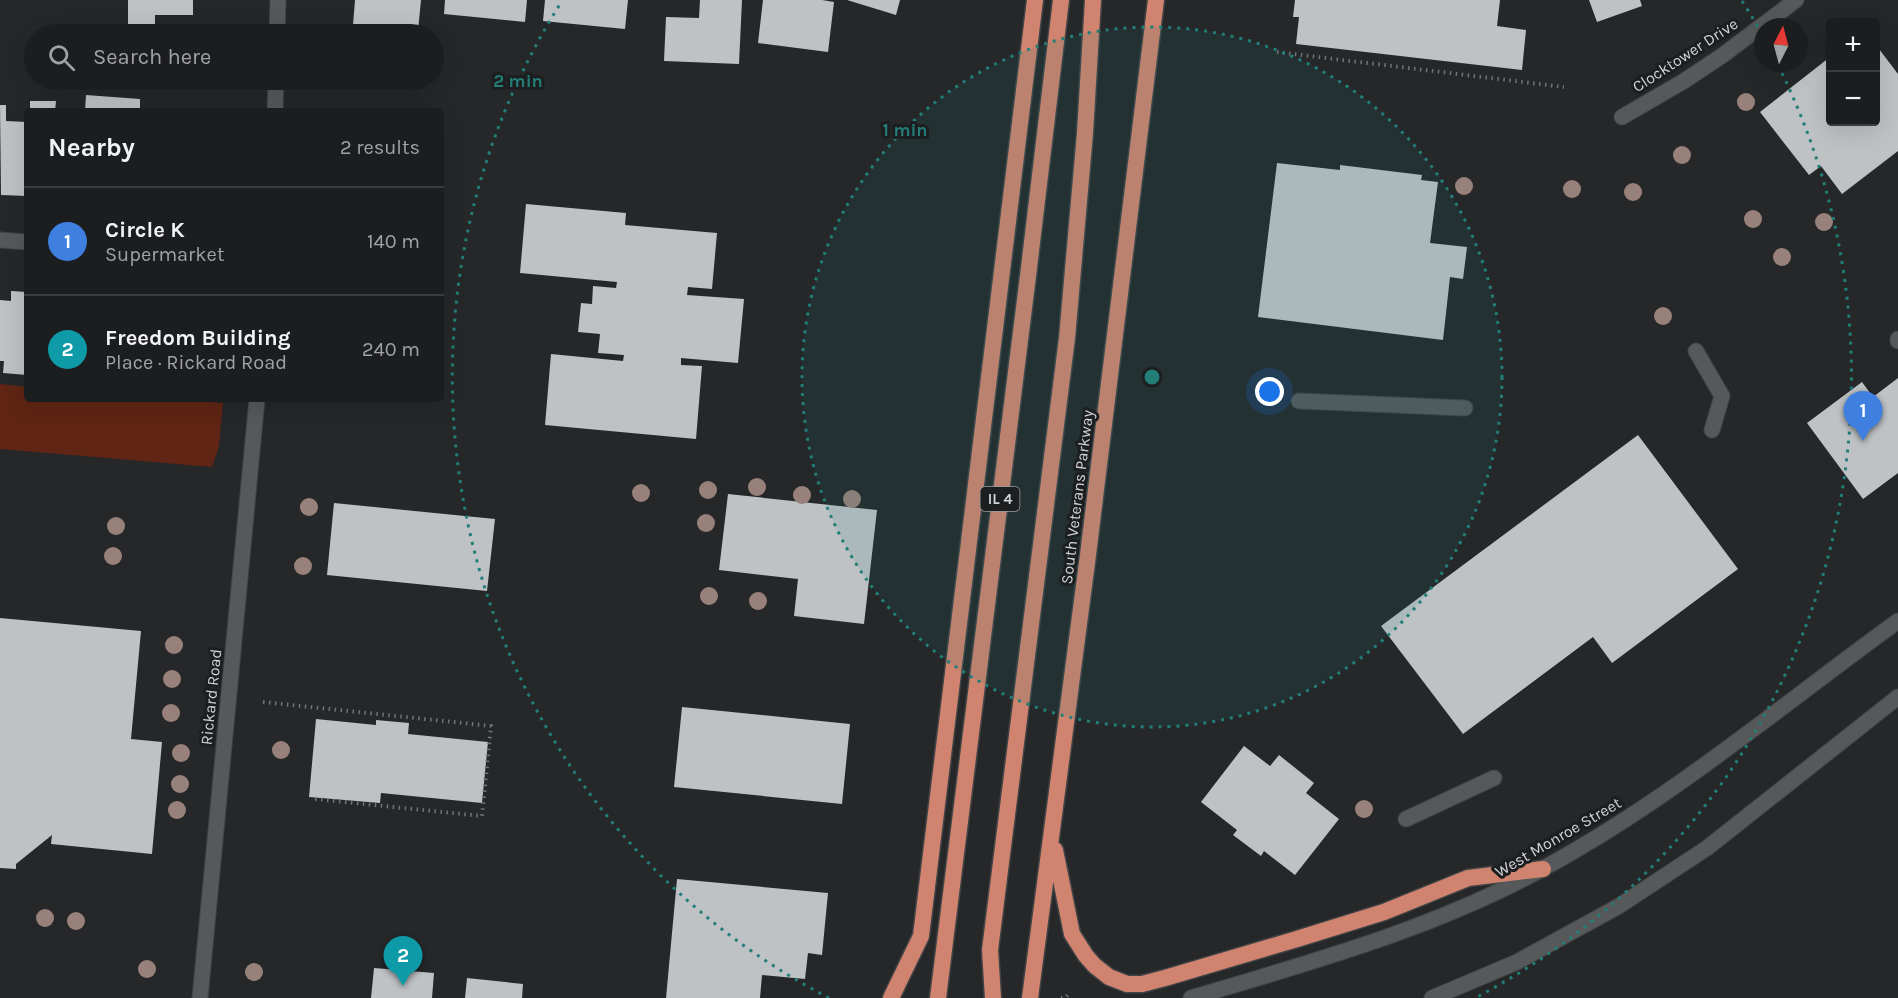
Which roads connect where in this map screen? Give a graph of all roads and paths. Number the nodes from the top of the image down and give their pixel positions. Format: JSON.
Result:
{"nodes":[{"id":1,"x":278,"y":0,"type":"edge"},
{"id":2,"x":1035,"y":0,"type":"edge"},
{"id":3,"x":1061,"y":0,"type":"edge"},
{"id":4,"x":1093,"y":0,"type":"edge"},
{"id":5,"x":1156,"y":0,"type":"edge"},
{"id":6,"x":1796,"y":0,"type":"edge"},
{"id":7,"x":277,"y":24,"type":"edge"},
{"id":8,"x":1277,"y":52,"type":"dead end"},
{"id":9,"x":1564,"y":87,"type":"dead end"},
{"id":10,"x":276,"y":90,"type":"edge"},
{"id":11,"x":275,"y":108,"type":"edge"},
{"id":12,"x":1622,"y":117,"type":"dead end"},
{"id":13,"x":0,"y":240,"type":"edge"},
{"id":14,"x":24,"y":242,"type":"edge"},
{"id":15,"x":1696,"y":351,"type":"dead end"},
{"id":16,"x":1299,"y":401,"type":"dead end"},
{"id":17,"x":257,"y":402,"type":"edge"},
{"id":18,"x":1465,"y":408,"type":"dead end"},
{"id":19,"x":1712,"y":430,"type":"dead end"},
{"id":20,"x":1898,"y":621,"type":"edge"},
{"id":21,"x":1898,"y":697,"type":"edge"},
{"id":22,"x":263,"y":702,"type":"dead end"},
{"id":23,"x":1494,"y":778,"type":"dead end"},
{"id":24,"x":315,"y":799,"type":"dead end"},
{"id":25,"x":1406,"y":819,"type":"dead end"},
{"id":26,"x":1052,"y":838,"type":"junction"},
{"id":27,"x":1543,"y":869,"type":"junction"},
{"id":28,"x":1071,"y":992,"type":"dead end"},
{"id":29,"x":200,"y":998,"type":"edge"},
{"id":30,"x":891,"y":998,"type":"edge"},
{"id":31,"x":938,"y":998,"type":"edge"},
{"id":32,"x":993,"y":998,"type":"edge"},
{"id":33,"x":1030,"y":998,"type":"edge"},
{"id":34,"x":1064,"y":998,"type":"edge"},
{"id":35,"x":1191,"y":998,"type":"edge"},
{"id":36,"x":1432,"y":998,"type":"edge"}],
"edges":[{"from":1,"to":7,"type":"street"},
{"from":2,"to":30,"type":"highway"},
{"from":3,"to":31,"type":"highway","number":"IL 4"},
{"from":4,"to":32,"type":"highway"},
{"from":5,"to":26,"type":"highway","name":"South Veterans Parkway"},
{"from":6,"to":12,"type":"street","name":"Clocktower Drive"},
{"from":8,"to":9,"type":"path"},
{"from":10,"to":11,"type":"street"},
{"from":13,"to":14,"type":"street"},
{"from":15,"to":19,"type":"street"},
{"from":16,"to":18,"type":"street"},
{"from":17,"to":29,"type":"street","name":"Rickard Road"},
{"from":20,"to":27,"type":"street","name":"West Monroe Street"},
{"from":21,"to":36,"type":"street"},
{"from":22,"to":24,"type":"path"},
{"from":23,"to":25,"type":"street"},
{"from":26,"to":27,"type":"highway"},
{"from":26,"to":33,"type":"highway","name":"South Veterans Parkway"},
{"from":27,"to":35,"type":"street","name":"West Monroe Street"},
{"from":28,"to":34,"type":"path"}]}
